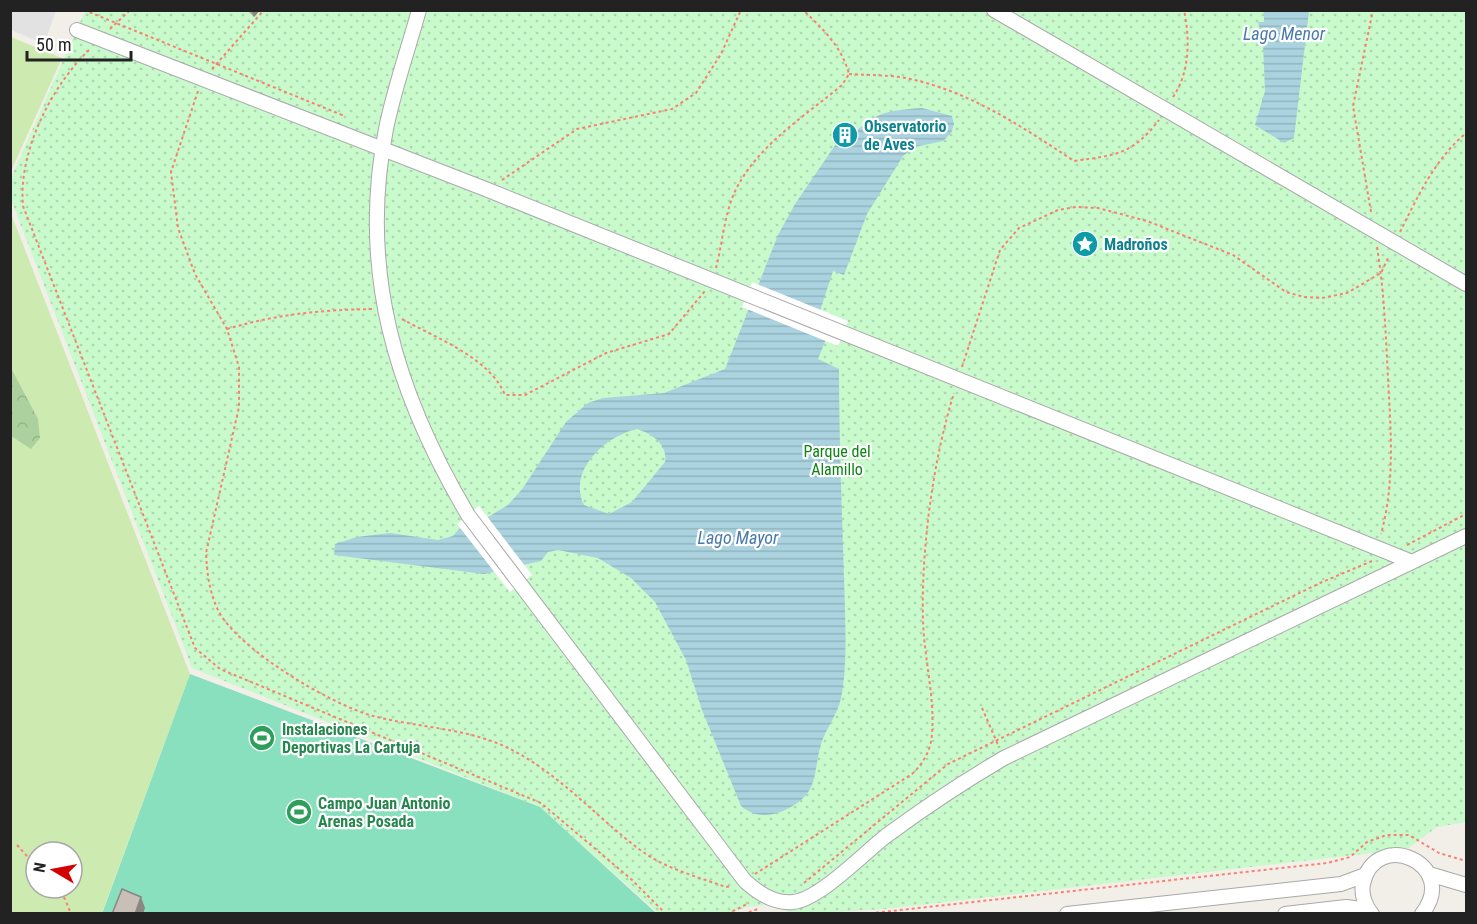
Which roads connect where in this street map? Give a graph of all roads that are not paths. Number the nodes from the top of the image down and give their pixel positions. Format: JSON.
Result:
{"nodes":[{"id":1,"x":419,"y":10,"type":"edge"},
{"id":2,"x":994,"y":10,"type":"edge"},
{"id":3,"x":77,"y":30,"type":"dead end"},
{"id":4,"x":383,"y":148,"type":"junction"},
{"id":5,"x":1467,"y":284,"type":"edge"},
{"id":6,"x":1467,"y":536,"type":"edge"},
{"id":7,"x":1412,"y":562,"type":"junction"},
{"id":8,"x":1429,"y":874,"type":"junction"},
{"id":9,"x":1365,"y":875,"type":"junction"},
{"id":10,"x":1467,"y":885,"type":"edge"},
{"id":11,"x":790,"y":908,"type":"edge"},
{"id":12,"x":1371,"y":912,"type":"edge"},
{"id":13,"x":1067,"y":914,"type":"edge"},
{"id":14,"x":1285,"y":914,"type":"edge"},
{"id":15,"x":1422,"y":914,"type":"edge"}],
"edges":[{"from":1,"to":4,"type":"street"},
{"from":2,"to":5,"type":"street"},
{"from":3,"to":4,"type":"street"},
{"from":4,"to":7,"type":"street"},
{"from":4,"to":11,"type":"street"},
{"from":6,"to":7,"type":"street"},
{"from":7,"to":11,"type":"street"},
{"from":8,"to":9,"type":"street"},
{"from":8,"to":10,"type":"street"},
{"from":8,"to":15,"type":"street"},
{"from":9,"to":12,"type":"street"},
{"from":9,"to":13,"type":"street"},
{"from":12,"to":14,"type":"street"}]}
